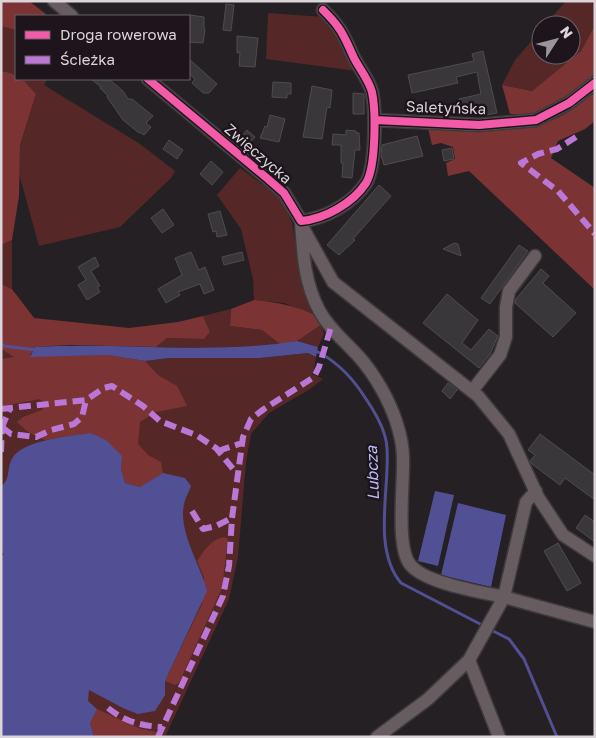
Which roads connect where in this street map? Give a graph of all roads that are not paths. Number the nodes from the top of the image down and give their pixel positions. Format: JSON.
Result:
{"nodes":[{"id":1,"x":54,"y":1,"type":"edge"},
{"id":2,"x":322,"y":10,"type":"dead end"},
{"id":3,"x":71,"y":15,"type":"edge"},
{"id":4,"x":149,"y":80,"type":"edge"},
{"id":5,"x":595,"y":83,"type":"edge"},
{"id":6,"x":375,"y":120,"type":"junction"},
{"id":7,"x":302,"y":223,"type":"junction"},
{"id":8,"x":535,"y":256,"type":"dead end"},
{"id":9,"x":472,"y":391,"type":"junction"},
{"id":10,"x":536,"y":491,"type":"junction"},
{"id":11,"x":595,"y":556,"type":"edge"},
{"id":12,"x":504,"y":598,"type":"junction"},
{"id":13,"x":595,"y":622,"type":"edge"},
{"id":14,"x":469,"y":660,"type":"junction"},
{"id":15,"x":377,"y":737,"type":"edge"},
{"id":16,"x":500,"y":737,"type":"edge"}],
"edges":[{"from":1,"to":3,"type":"street"},
{"from":2,"to":6,"type":"street"},
{"from":4,"to":7,"type":"street","name":"Zwięczycka"},
{"from":5,"to":6,"type":"street","name":"Saletyńska"},
{"from":6,"to":7,"type":"street"},
{"from":7,"to":9,"type":"street","name":"Zwięczycka"},
{"from":7,"to":12,"type":"street"},
{"from":8,"to":9,"type":"street"},
{"from":9,"to":10,"type":"street","name":"Zwięczycka"},
{"from":10,"to":11,"type":"street","name":"Zwięczycka"},
{"from":10,"to":12,"type":"street"},
{"from":12,"to":13,"type":"street"},
{"from":12,"to":14,"type":"street"},
{"from":14,"to":15,"type":"street"},
{"from":14,"to":16,"type":"street"}]}
